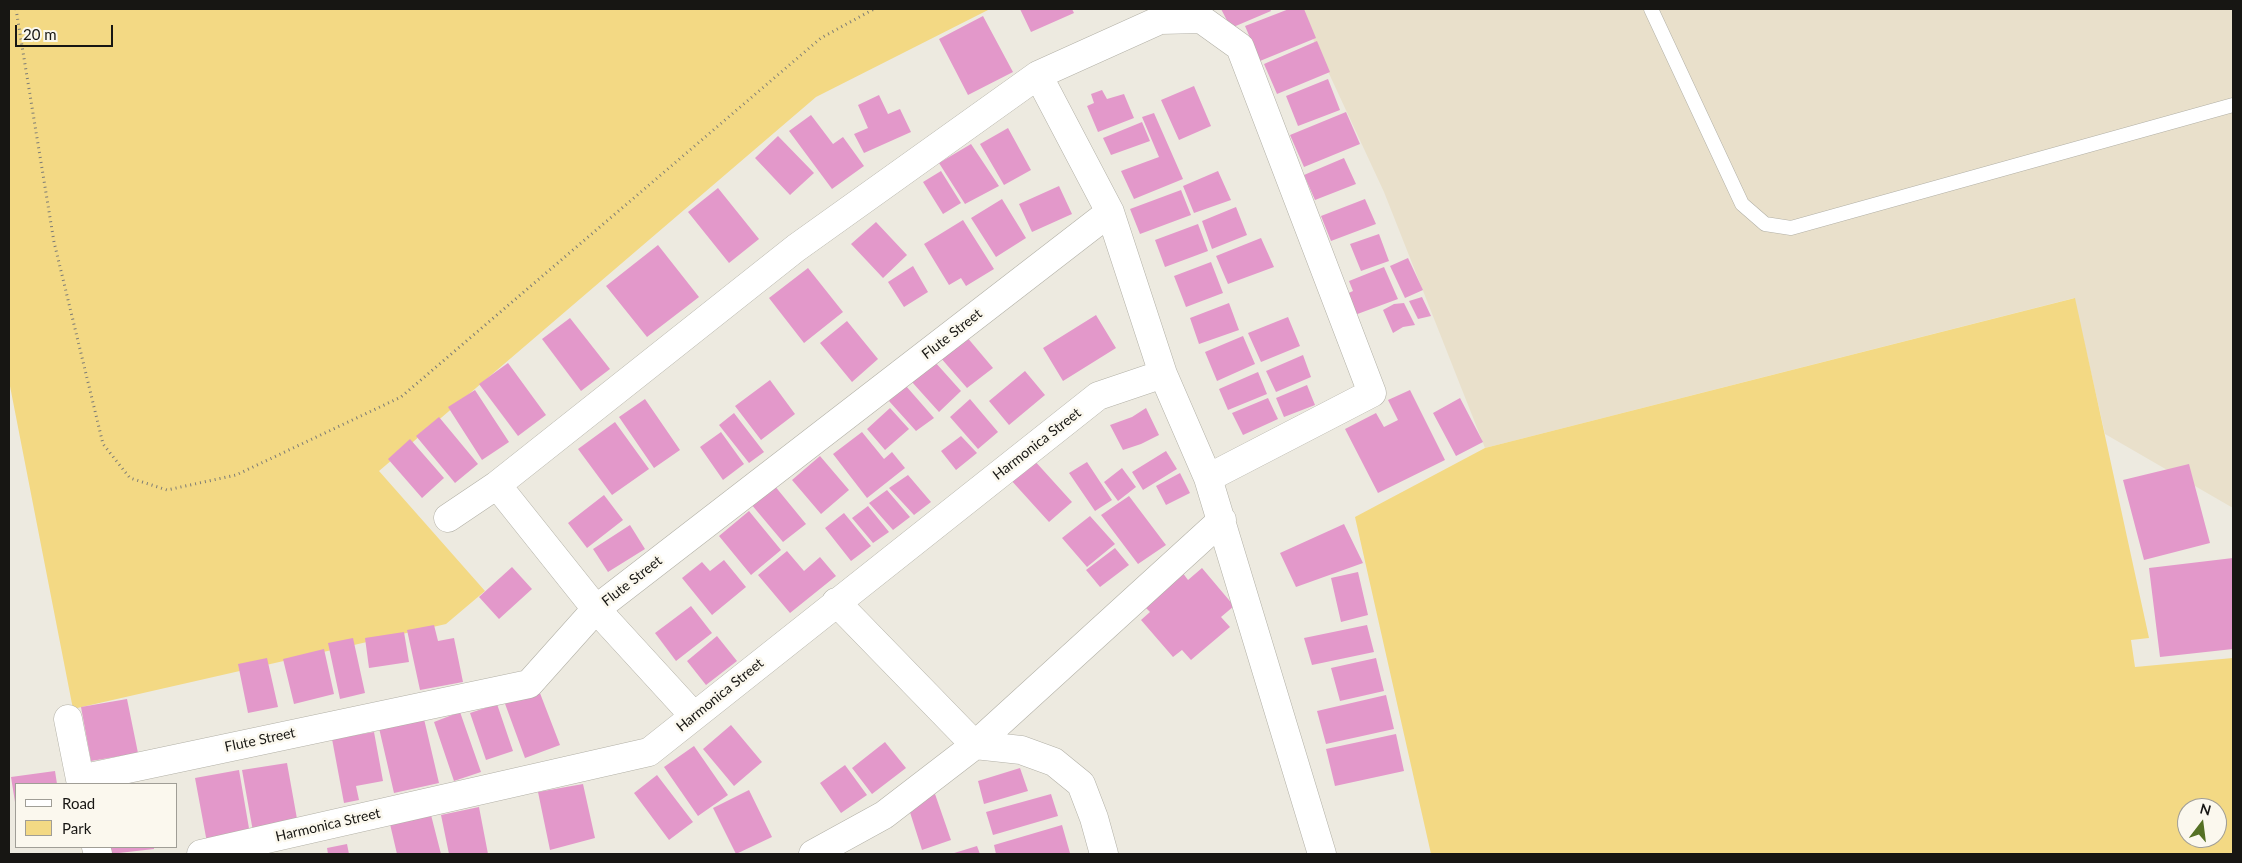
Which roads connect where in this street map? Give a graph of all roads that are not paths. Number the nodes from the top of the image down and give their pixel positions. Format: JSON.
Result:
{"nodes":[{"id":1,"x":1651,"y":9,"type":"edge"},
{"id":2,"x":1038,"y":75,"type":"junction"},
{"id":3,"x":2233,"y":105,"type":"edge"},
{"id":4,"x":1110,"y":212,"type":"junction"},
{"id":5,"x":1163,"y":374,"type":"junction"},
{"id":6,"x":1208,"y":478,"type":"junction"},
{"id":7,"x":497,"y":485,"type":"junction"},
{"id":8,"x":448,"y":518,"type":"dead end"},
{"id":9,"x":1222,"y":520,"type":"junction"},
{"id":10,"x":836,"y":602,"type":"junction"},
{"id":11,"x":596,"y":609,"type":"junction"},
{"id":12,"x":694,"y":716,"type":"junction"},
{"id":13,"x":68,"y":718,"type":"dead end"},
{"id":14,"x":975,"y":745,"type":"junction"},
{"id":15,"x":80,"y":782,"type":"edge"},
{"id":16,"x":201,"y":854,"type":"edge"},
{"id":17,"x":813,"y":854,"type":"edge"},
{"id":18,"x":1104,"y":854,"type":"edge"},
{"id":19,"x":1322,"y":854,"type":"edge"}],
"edges":[{"from":1,"to":3,"type":"lane"},
{"from":2,"to":4,"type":"street"},
{"from":2,"to":6,"type":"street"},
{"from":2,"to":7,"type":"street"},
{"from":4,"to":5,"type":"street"},
{"from":4,"to":11,"type":"street","name":"Flute Street"},
{"from":5,"to":6,"type":"street"},
{"from":5,"to":10,"type":"street","name":"Harmonica Street"},
{"from":6,"to":9,"type":"street"},
{"from":7,"to":8,"type":"street"},
{"from":7,"to":11,"type":"street"},
{"from":9,"to":14,"type":"street"},
{"from":9,"to":19,"type":"street"},
{"from":10,"to":12,"type":"street","name":"Harmonica Street"},
{"from":10,"to":14,"type":"street"},
{"from":11,"to":12,"type":"street"},
{"from":11,"to":15,"type":"street","name":"Flute Street"},
{"from":12,"to":16,"type":"street","name":"Harmonica Street"},
{"from":13,"to":15,"type":"street"},
{"from":14,"to":17,"type":"street"},
{"from":14,"to":18,"type":"street"}]}
